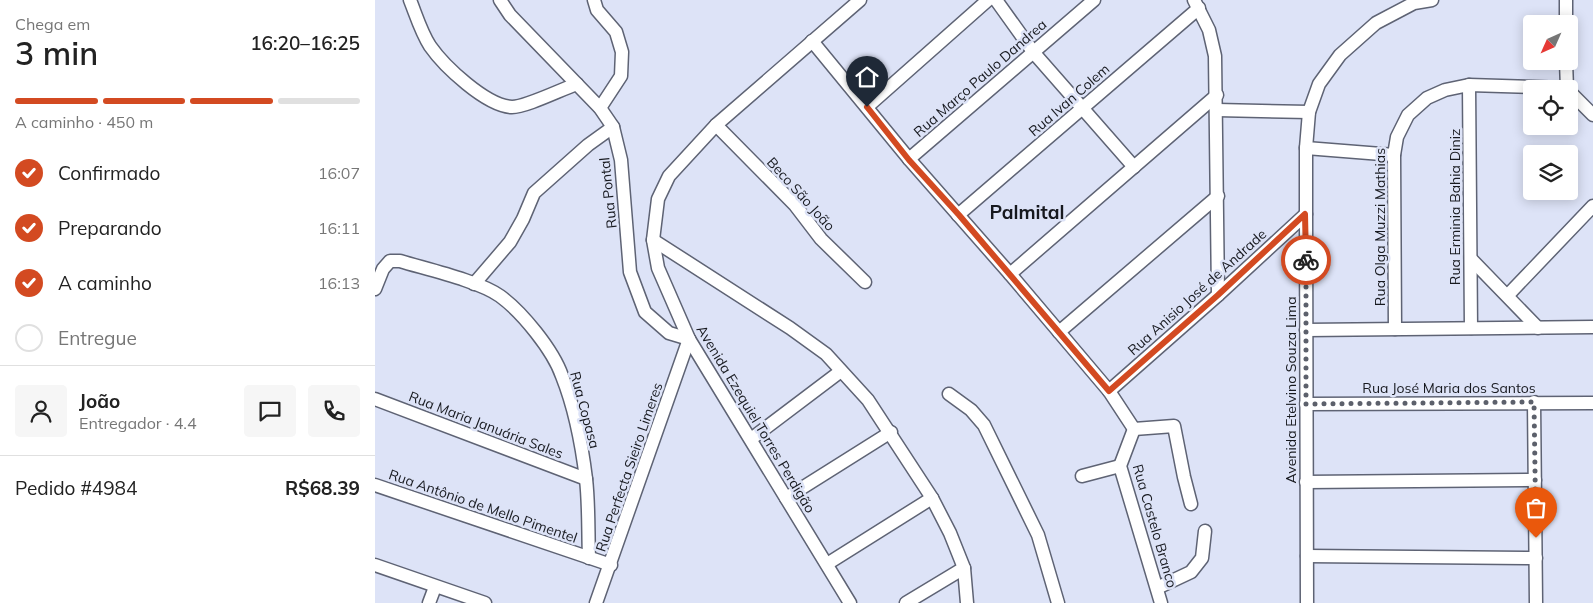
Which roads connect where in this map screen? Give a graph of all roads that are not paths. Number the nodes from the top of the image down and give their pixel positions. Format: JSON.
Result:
{"nodes":[{"id":1,"x":410,"y":0,"type":"edge"},
{"id":2,"x":500,"y":0,"type":"edge"},
{"id":3,"x":594,"y":0,"type":"edge"},
{"id":4,"x":860,"y":0,"type":"edge"},
{"id":5,"x":989,"y":0,"type":"edge"},
{"id":6,"x":996,"y":0,"type":"edge"},
{"id":7,"x":1094,"y":0,"type":"edge"},
{"id":8,"x":1432,"y":0,"type":"edge"},
{"id":9,"x":1566,"y":0,"type":"edge"},
{"id":10,"x":1197,"y":4,"type":"edge"},
{"id":11,"x":1566,"y":15,"type":"edge"},
{"id":12,"x":812,"y":41,"type":"junction"},
{"id":13,"x":1033,"y":53,"type":"junction"},
{"id":14,"x":577,"y":84,"type":"junction"},
{"id":15,"x":1469,"y":85,"type":"junction"},
{"id":16,"x":1523,"y":87,"type":"edge"},
{"id":17,"x":1217,"y":95,"type":"junction"},
{"id":18,"x":1578,"y":100,"type":"edge"},
{"id":19,"x":867,"y":107,"type":"junction"},
{"id":20,"x":600,"y":108,"type":"junction"},
{"id":21,"x":1082,"y":108,"type":"junction"},
{"id":22,"x":1217,"y":110,"type":"junction"},
{"id":23,"x":1309,"y":112,"type":"junction"},
{"id":24,"x":1593,"y":115,"type":"edge"},
{"id":25,"x":717,"y":125,"type":"junction"},
{"id":26,"x":613,"y":127,"type":"junction"},
{"id":27,"x":1306,"y":148,"type":"junction"},
{"id":28,"x":1394,"y":155,"type":"junction"},
{"id":29,"x":909,"y":160,"type":"junction"},
{"id":30,"x":1133,"y":167,"type":"junction"},
{"id":31,"x":1218,"y":196,"type":"junction"},
{"id":32,"x":1593,"y":206,"type":"edge"},
{"id":33,"x":1305,"y":214,"type":"junction"},
{"id":34,"x":959,"y":215,"type":"junction"},
{"id":35,"x":653,"y":240,"type":"junction"},
{"id":36,"x":1471,"y":259,"type":"junction"},
{"id":37,"x":1010,"y":274,"type":"junction"},
{"id":38,"x":865,"y":282,"type":"dead end"},
{"id":39,"x":474,"y":284,"type":"junction"},
{"id":40,"x":375,"y":289,"type":"edge"},
{"id":41,"x":1218,"y":295,"type":"junction"},
{"id":42,"x":1508,"y":295,"type":"junction"},
{"id":43,"x":1593,"y":327,"type":"edge"},
{"id":44,"x":1471,"y":328,"type":"junction"},
{"id":45,"x":1538,"y":328,"type":"junction"},
{"id":46,"x":1395,"y":329,"type":"junction"},
{"id":47,"x":1306,"y":330,"type":"junction"},
{"id":48,"x":1059,"y":332,"type":"junction"},
{"id":49,"x":689,"y":339,"type":"junction"},
{"id":50,"x":841,"y":370,"type":"junction"},
{"id":51,"x":1109,"y":391,"type":"junction"},
{"id":52,"x":949,"y":394,"type":"dead end"},
{"id":53,"x":375,"y":399,"type":"edge"},
{"id":54,"x":1534,"y":402,"type":"junction"},
{"id":55,"x":1593,"y":403,"type":"edge"},
{"id":56,"x":1306,"y":404,"type":"junction"},
{"id":57,"x":1134,"y":429,"type":"junction"},
{"id":58,"x":891,"y":432,"type":"junction"},
{"id":59,"x":751,"y":439,"type":"junction"},
{"id":60,"x":1120,"y":466,"type":"junction"},
{"id":61,"x":1082,"y":476,"type":"dead end"},
{"id":62,"x":586,"y":479,"type":"junction"},
{"id":63,"x":1535,"y":480,"type":"junction"},
{"id":64,"x":1306,"y":482,"type":"junction"},
{"id":65,"x":375,"y":485,"type":"edge"},
{"id":66,"x":786,"y":498,"type":"junction"},
{"id":67,"x":932,"y":498,"type":"junction"},
{"id":68,"x":1191,"y":504,"type":"dead end"},
{"id":69,"x":1205,"y":531,"type":"dead end"},
{"id":70,"x":1307,"y":556,"type":"junction"},
{"id":71,"x":589,"y":558,"type":"junction"},
{"id":72,"x":1536,"y":558,"type":"junction"},
{"id":73,"x":827,"y":564,"type":"junction"},
{"id":74,"x":375,"y":565,"type":"edge"},
{"id":75,"x":611,"y":565,"type":"junction"},
{"id":76,"x":964,"y":568,"type":"junction"},
{"id":77,"x":435,"y":587,"type":"junction"},
{"id":78,"x":1157,"y":588,"type":"junction"},
{"id":79,"x":429,"y":603,"type":"edge"},
{"id":80,"x":485,"y":603,"type":"edge"},
{"id":81,"x":596,"y":603,"type":"edge"},
{"id":82,"x":850,"y":603,"type":"edge"},
{"id":83,"x":907,"y":603,"type":"edge"},
{"id":84,"x":967,"y":603,"type":"edge"},
{"id":85,"x":1058,"y":603,"type":"edge"},
{"id":86,"x":1161,"y":603,"type":"edge"},
{"id":87,"x":1307,"y":603,"type":"edge"},
{"id":88,"x":1537,"y":603,"type":"edge"}],
"edges":[{"from":1,"to":14,"type":"street"},
{"from":2,"to":14,"type":"street","name":"Rua Pontal"},
{"from":3,"to":20,"type":"street"},
{"from":4,"to":12,"type":"street","name":"Avenida Ezequiel Torres Perdigão"},
{"from":5,"to":19,"type":"street"},
{"from":6,"to":13,"type":"street"},
{"from":7,"to":13,"type":"street","name":"Rua Março Paulo Dandrea"},
{"from":8,"to":23,"type":"street","name":"Avenida Etelvino Souza Lima"},
{"from":9,"to":11,"type":"street"},
{"from":10,"to":17,"type":"street"},
{"from":10,"to":21,"type":"street","name":"Rua Ivan Colem"},
{"from":12,"to":19,"type":"street"},
{"from":12,"to":25,"type":"street","name":"Avenida Ezequiel Torres Perdigão"},
{"from":13,"to":21,"type":"street"},
{"from":13,"to":29,"type":"street","name":"Rua Março Paulo Dandrea"},
{"from":14,"to":20,"type":"street","name":"Rua Pontal"},
{"from":15,"to":16,"type":"street","name":"Rua Olga Muzzi Mathias"},
{"from":15,"to":28,"type":"street","name":"Rua Olga Muzzi Mathias"},
{"from":15,"to":36,"type":"street","name":"Rua Erminia Bahia Diniz"},
{"from":17,"to":22,"type":"street"},
{"from":17,"to":30,"type":"street"},
{"from":18,"to":24,"type":"street"},
{"from":19,"to":29,"type":"street"},
{"from":20,"to":26,"type":"street","name":"Rua Pontal"},
{"from":21,"to":30,"type":"street"},
{"from":21,"to":34,"type":"street","name":"Rua Ivan Colem"},
{"from":22,"to":23,"type":"street"},
{"from":22,"to":31,"type":"street"},
{"from":23,"to":27,"type":"street","name":"Avenida Etelvino Souza Lima"},
{"from":25,"to":35,"type":"street","name":"Avenida Ezequiel Torres Perdigão"},
{"from":25,"to":38,"type":"street","name":"Beco São João"},
{"from":26,"to":39,"type":"street"},
{"from":26,"to":49,"type":"street","name":"Rua Pontal"},
{"from":27,"to":28,"type":"street"},
{"from":27,"to":33,"type":"street","name":"Avenida Etelvino Souza Lima"},
{"from":28,"to":46,"type":"street","name":"Rua Olga Muzzi Mathias"},
{"from":29,"to":34,"type":"street"},
{"from":30,"to":37,"type":"street"},
{"from":31,"to":41,"type":"street"},
{"from":31,"to":48,"type":"street"},
{"from":32,"to":42,"type":"street"},
{"from":33,"to":41,"type":"street","name":"Rua Anisio José de Andrade"},
{"from":33,"to":47,"type":"street","name":"Avenida Etelvino Souza Lima"},
{"from":34,"to":37,"type":"street"},
{"from":35,"to":49,"type":"street","name":"Avenida Ezequiel Torres Perdigão"},
{"from":35,"to":50,"type":"street"},
{"from":36,"to":42,"type":"street"},
{"from":36,"to":44,"type":"street","name":"Rua Erminia Bahia Diniz"},
{"from":37,"to":48,"type":"street"},
{"from":39,"to":40,"type":"street","name":"Rua Copasa"},
{"from":39,"to":62,"type":"street","name":"Rua Copasa"},
{"from":41,"to":51,"type":"street","name":"Rua Anisio José de Andrade"},
{"from":42,"to":45,"type":"street"},
{"from":43,"to":45,"type":"street"},
{"from":44,"to":45,"type":"street"},
{"from":44,"to":46,"type":"street"},
{"from":46,"to":47,"type":"street"},
{"from":47,"to":56,"type":"street","name":"Avenida Etelvino Souza Lima"},
{"from":48,"to":51,"type":"street"},
{"from":49,"to":59,"type":"street","name":"Avenida Ezequiel Torres Perdigão"},
{"from":49,"to":75,"type":"street","name":"Rua Perfecta Sieiro Limeres"},
{"from":50,"to":58,"type":"street"},
{"from":50,"to":59,"type":"street"},
{"from":51,"to":57,"type":"street"},
{"from":52,"to":85,"type":"street"},
{"from":53,"to":62,"type":"street","name":"Rua Maria Januária Sales"},
{"from":54,"to":55,"type":"street","name":"Rua José Maria dos Santos"},
{"from":54,"to":56,"type":"street","name":"Rua José Maria dos Santos"},
{"from":54,"to":63,"type":"street"},
{"from":56,"to":64,"type":"street","name":"Avenida Etelvino Souza Lima"},
{"from":57,"to":60,"type":"street","name":"Rua Castelo Branco"},
{"from":57,"to":68,"type":"street"},
{"from":58,"to":66,"type":"street"},
{"from":58,"to":67,"type":"street"},
{"from":59,"to":66,"type":"street","name":"Avenida Ezequiel Torres Perdigão"},
{"from":60,"to":61,"type":"street"},
{"from":60,"to":78,"type":"street","name":"Rua Castelo Branco"},
{"from":62,"to":71,"type":"street","name":"Rua Copasa"},
{"from":63,"to":64,"type":"street"},
{"from":63,"to":72,"type":"street"},
{"from":64,"to":70,"type":"street","name":"Avenida Etelvino Souza Lima"},
{"from":65,"to":71,"type":"street","name":"Rua Antônio de Mello Pimentel"},
{"from":66,"to":73,"type":"street","name":"Avenida Ezequiel Torres Perdigão"},
{"from":67,"to":73,"type":"street"},
{"from":67,"to":76,"type":"street"},
{"from":69,"to":78,"type":"street"},
{"from":70,"to":72,"type":"street"},
{"from":70,"to":87,"type":"street","name":"Avenida Etelvino Souza Lima"},
{"from":71,"to":75,"type":"street","name":"Rua Antônio de Mello Pimentel"},
{"from":72,"to":88,"type":"street"},
{"from":73,"to":82,"type":"street","name":"Avenida Ezequiel Torres Perdigão"},
{"from":74,"to":77,"type":"street"},
{"from":75,"to":81,"type":"street","name":"Rua Perfecta Sieiro Limeres"},
{"from":76,"to":83,"type":"street"},
{"from":76,"to":84,"type":"street"},
{"from":77,"to":79,"type":"street"},
{"from":77,"to":80,"type":"street"},
{"from":78,"to":86,"type":"street","name":"Rua Castelo Branco"}]}
